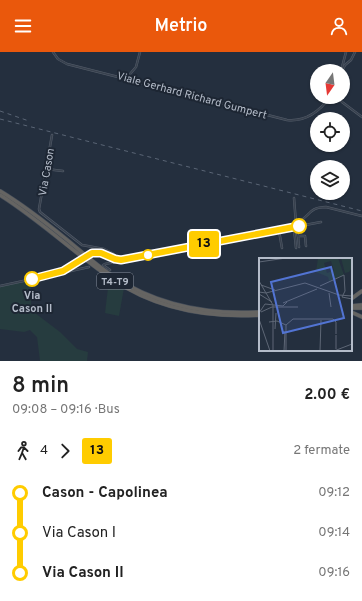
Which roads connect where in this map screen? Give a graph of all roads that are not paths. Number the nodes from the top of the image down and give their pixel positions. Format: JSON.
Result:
{"nodes":[{"id":1,"x":53,"y":52,"type":"edge"},
{"id":2,"x":140,"y":52,"type":"edge"},
{"id":3,"x":346,"y":52,"type":"edge"},
{"id":4,"x":355,"y":52,"type":"edge"},
{"id":5,"x":343,"y":64,"type":"edge"},
{"id":6,"x":346,"y":64,"type":"edge"},
{"id":7,"x":130,"y":74,"type":"dead end"},
{"id":8,"x":127,"y":76,"type":"dead end"},
{"id":9,"x":122,"y":77,"type":"junction"},
{"id":10,"x":325,"y":104,"type":"edge"},
{"id":11,"x":345,"y":104,"type":"edge"},
{"id":12,"x":362,"y":117,"type":"edge"},
{"id":13,"x":52,"y":135,"type":"dead end"},
{"id":14,"x":46,"y":169,"type":"junction"},
{"id":15,"x":63,"y":171,"type":"dead end"},
{"id":16,"x":0,"y":191,"type":"edge"},
{"id":17,"x":1,"y":196,"type":"edge"},
{"id":18,"x":294,"y":198,"type":"dead end"},
{"id":19,"x":362,"y":216,"type":"edge"},
{"id":20,"x":300,"y":222,"type":"junction"},
{"id":21,"x":321,"y":222,"type":"dead end"},
{"id":22,"x":303,"y":225,"type":"junction"},
{"id":23,"x":296,"y":226,"type":"junction"},
{"id":24,"x":279,"y":231,"type":"junction"},
{"id":25,"x":298,"y":236,"type":"junction"},
{"id":26,"x":306,"y":246,"type":"dead end"},
{"id":27,"x":299,"y":247,"type":"dead end"},
{"id":28,"x":282,"y":248,"type":"dead end"},
{"id":29,"x":296,"y":248,"type":"dead end"},
{"id":30,"x":117,"y":260,"type":"junction"},
{"id":31,"x":90,"y":267,"type":"dead end"},
{"id":32,"x":110,"y":270,"type":"dead end"},
{"id":33,"x":63,"y":271,"type":"junction"},
{"id":34,"x":0,"y":286,"type":"edge"},
{"id":35,"x":362,"y":291,"type":"edge"},
{"id":36,"x":352,"y":298,"type":"edge"},
{"id":37,"x":362,"y":306,"type":"edge"},
{"id":38,"x":352,"y":307,"type":"edge"},
{"id":39,"x":352,"y":312,"type":"edge"},
{"id":40,"x":259,"y":313,"type":"edge"},
{"id":41,"x":259,"y":313,"type":"edge"},
{"id":42,"x":362,"y":317,"type":"edge"}],
"edges":[{"from":1,"to":9,"type":"street","name":"Viale Gerhard Richard Gumpert"},
{"from":2,"to":7,"type":"street"},
{"from":3,"to":5,"type":"street"},
{"from":4,"to":6,"type":"street"},
{"from":8,"to":9,"type":"street"},
{"from":9,"to":10,"type":"street","name":"Viale Gerhard Richard Gumpert"},
{"from":11,"to":12,"type":"street"},
{"from":13,"to":14,"type":"street","name":"Via Cason"},
{"from":14,"to":15,"type":"street"},
{"from":14,"to":30,"type":"street","name":"Via Cason"},
{"from":16,"to":40,"type":"highway","number":"T4-T9"},
{"from":17,"to":41,"type":"highway","number":"T4-T9"},
{"from":18,"to":23,"type":"street"},
{"from":19,"to":20,"type":"street"},
{"from":20,"to":22,"type":"street"},
{"from":20,"to":23,"type":"street"},
{"from":21,"to":22,"type":"street"},
{"from":22,"to":23,"type":"street"},
{"from":22,"to":23,"type":"street"},
{"from":23,"to":24,"type":"street"},
{"from":23,"to":25,"type":"street"},
{"from":23,"to":29,"type":"street"},
{"from":24,"to":28,"type":"street"},
{"from":24,"to":30,"type":"street"},
{"from":25,"to":26,"type":"street"},
{"from":25,"to":27,"type":"street"},
{"from":30,"to":32,"type":"street"},
{"from":30,"to":33,"type":"street","bridge":true},
{"from":31,"to":33,"type":"street"},
{"from":33,"to":34,"type":"street"},
{"from":35,"to":36,"type":"highway"},
{"from":37,"to":38,"type":"highway"},
{"from":39,"to":42,"type":"highway"}]}
